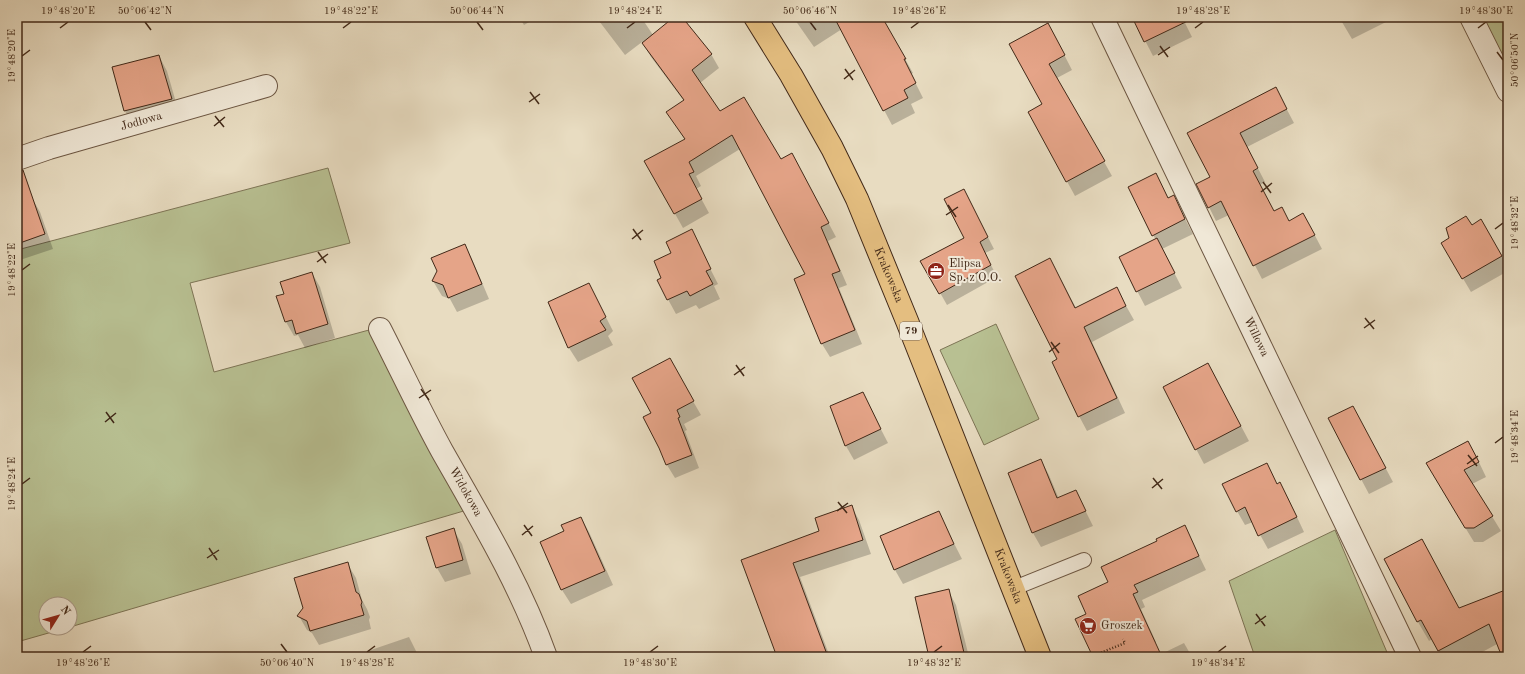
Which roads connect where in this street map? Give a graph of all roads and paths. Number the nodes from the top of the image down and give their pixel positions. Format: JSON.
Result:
{"nodes":[{"id":1,"x":755,"y":17,"type":"edge"},
{"id":2,"x":1102,"y":17,"type":"edge"},
{"id":3,"x":1471,"y":17,"type":"edge"},
{"id":4,"x":266,"y":86,"type":"dead end"},
{"id":5,"x":1508,"y":91,"type":"edge"},
{"id":6,"x":17,"y":159,"type":"edge"},
{"id":7,"x":380,"y":329,"type":"dead end"},
{"id":8,"x":1084,"y":560,"type":"dead end"},
{"id":9,"x":1012,"y":589,"type":"junction"},
{"id":10,"x":1123,"y":639,"type":"dead end"},
{"id":11,"x":1037,"y":656,"type":"edge"},
{"id":12,"x":546,"y":657,"type":"edge"},
{"id":13,"x":1090,"y":657,"type":"edge"},
{"id":14,"x":1410,"y":657,"type":"edge"}],
"edges":[{"from":1,"to":9,"type":"main road","name":"Krakowska","number":"79"},
{"from":2,"to":14,"type":"street","name":"Willowa"},
{"from":3,"to":5,"type":"street"},
{"from":4,"to":6,"type":"street","name":"Jodłowa"},
{"from":7,"to":12,"type":"street","name":"Widokowa"},
{"from":8,"to":9,"type":"lane"},
{"from":9,"to":11,"type":"main road","name":"Krakowska","number":"79"},
{"from":10,"to":13,"type":"path"}]}
